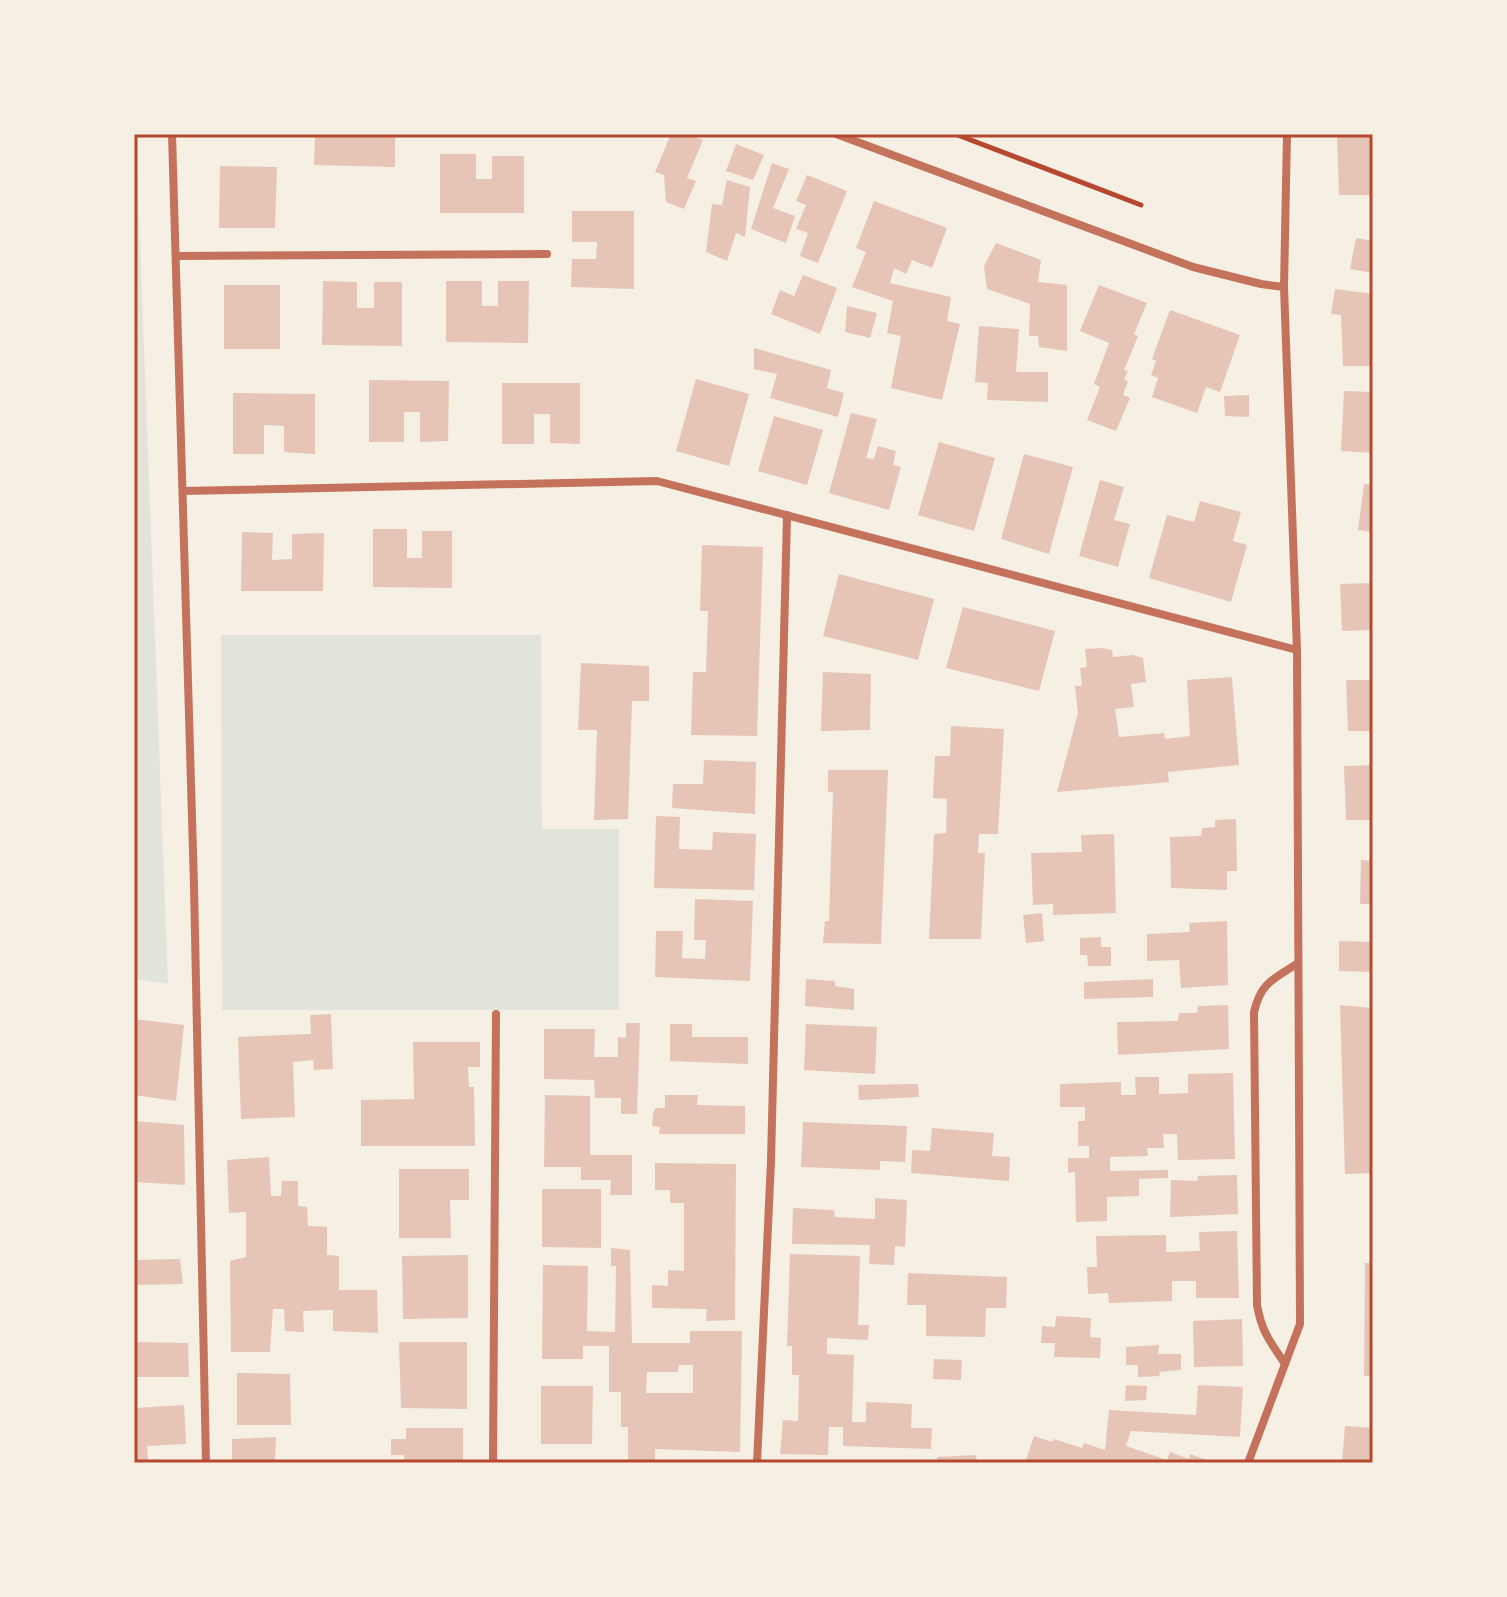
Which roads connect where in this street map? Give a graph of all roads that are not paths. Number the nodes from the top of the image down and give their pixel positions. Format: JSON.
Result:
{"nodes":[{"id":1,"x":172,"y":134,"type":"edge"},
{"id":2,"x":836,"y":134,"type":"edge"},
{"id":3,"x":1287,"y":134,"type":"edge"},
{"id":4,"x":547,"y":254,"type":"dead end"},
{"id":5,"x":176,"y":256,"type":"junction"},
{"id":6,"x":1284,"y":287,"type":"junction"},
{"id":7,"x":183,"y":491,"type":"junction"},
{"id":8,"x":787,"y":515,"type":"junction"},
{"id":9,"x":1297,"y":650,"type":"junction"},
{"id":10,"x":1298,"y":963,"type":"junction"},
{"id":11,"x":496,"y":1014,"type":"dead end"},
{"id":12,"x":1285,"y":1364,"type":"junction"},
{"id":13,"x":206,"y":1463,"type":"edge"},
{"id":14,"x":493,"y":1463,"type":"edge"},
{"id":15,"x":757,"y":1463,"type":"edge"},
{"id":16,"x":1248,"y":1463,"type":"edge"}],
"edges":[{"from":1,"to":5,"type":"street"},
{"from":2,"to":6,"type":"street"},
{"from":3,"to":6,"type":"street"},
{"from":4,"to":5,"type":"street"},
{"from":5,"to":7,"type":"street"},
{"from":6,"to":9,"type":"street"},
{"from":7,"to":8,"type":"street"},
{"from":7,"to":13,"type":"street"},
{"from":8,"to":9,"type":"street"},
{"from":8,"to":15,"type":"street"},
{"from":9,"to":10,"type":"street"},
{"from":10,"to":12,"type":"street"},
{"from":10,"to":12,"type":"street"},
{"from":11,"to":14,"type":"street"},
{"from":12,"to":16,"type":"street"}]}
